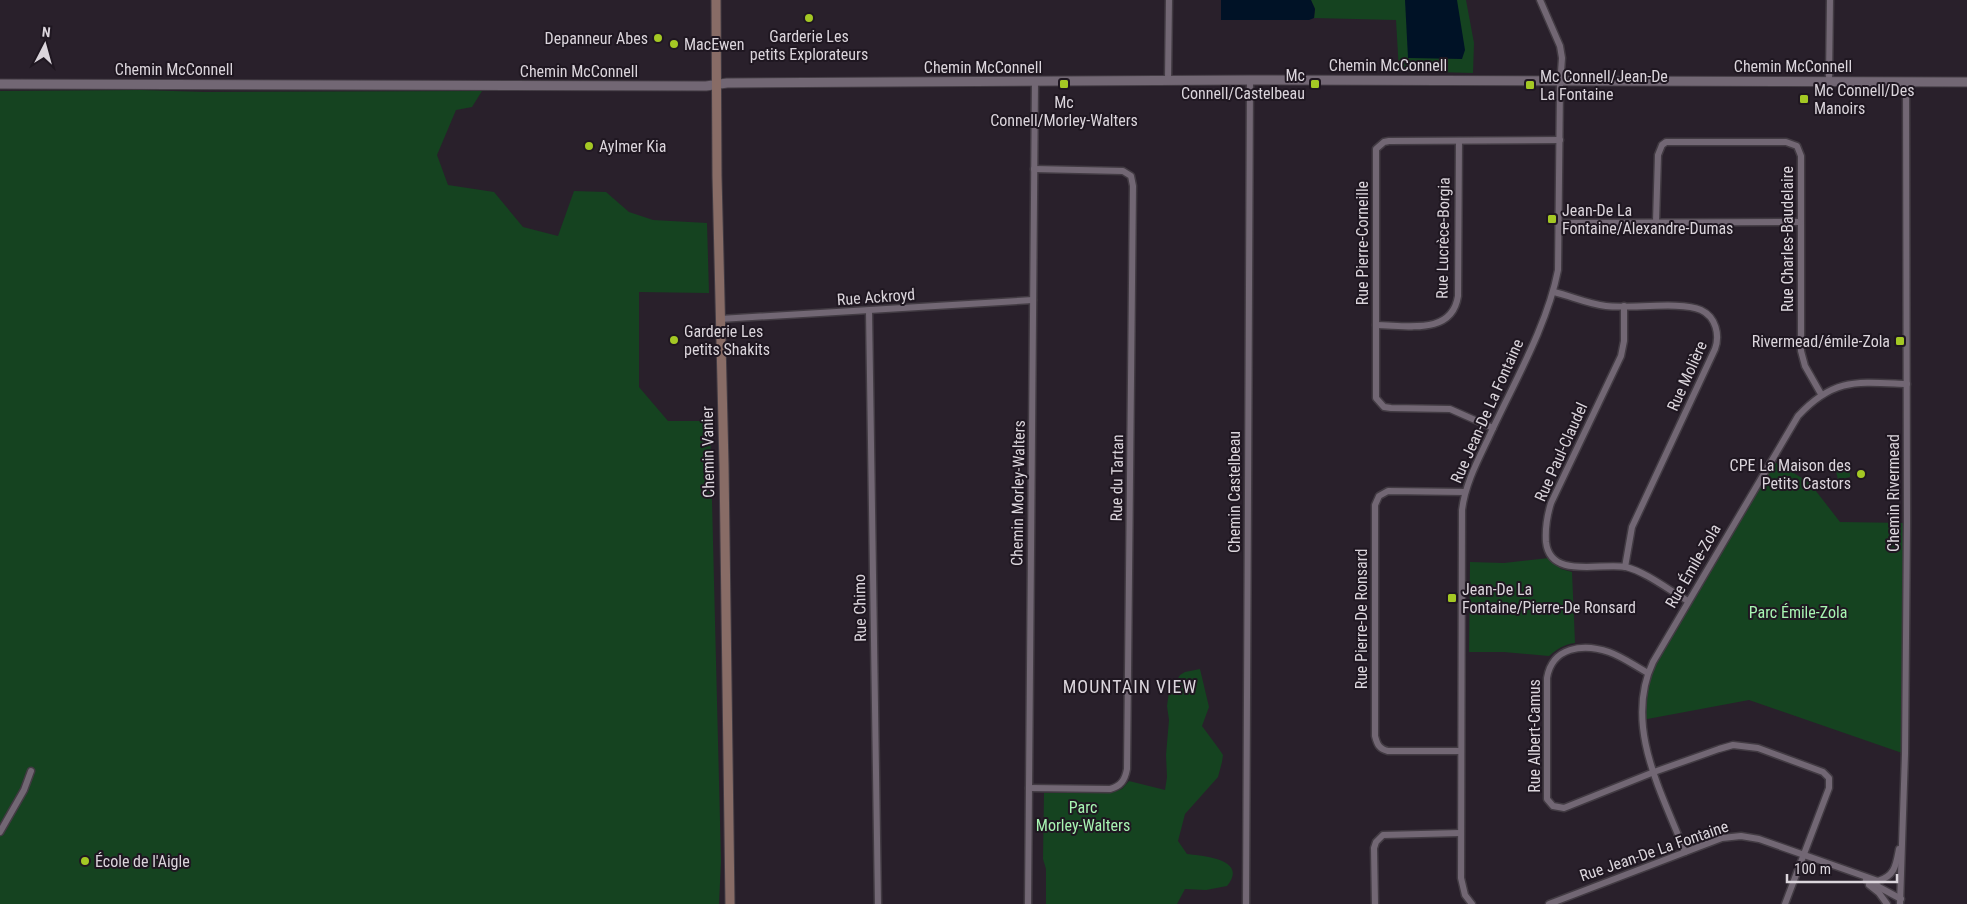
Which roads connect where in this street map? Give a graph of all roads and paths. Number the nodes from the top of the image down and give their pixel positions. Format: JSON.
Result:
{"nodes":[{"id":1,"x":716,"y":0,"type":"edge"},
{"id":2,"x":1169,"y":0,"type":"edge"},
{"id":3,"x":1540,"y":0,"type":"edge"},
{"id":4,"x":1830,"y":0,"type":"edge"},
{"id":5,"x":1168,"y":80,"type":"junction"},
{"id":6,"x":1250,"y":80,"type":"junction"},
{"id":7,"x":1561,"y":80,"type":"junction"},
{"id":8,"x":1829,"y":80,"type":"junction"},
{"id":9,"x":1035,"y":81,"type":"junction"},
{"id":10,"x":1906,"y":82,"type":"junction"},
{"id":11,"x":1967,"y":82,"type":"edge"},
{"id":12,"x":0,"y":84,"type":"edge"},
{"id":13,"x":716,"y":84,"type":"junction"},
{"id":14,"x":1560,"y":140,"type":"junction"},
{"id":15,"x":1459,"y":141,"type":"junction"},
{"id":16,"x":1034,"y":169,"type":"junction"},
{"id":17,"x":1656,"y":222,"type":"junction"},
{"id":18,"x":1800,"y":222,"type":"junction"},
{"id":19,"x":1560,"y":223,"type":"junction"},
{"id":20,"x":1554,"y":292,"type":"junction"},
{"id":21,"x":1033,"y":300,"type":"junction"},
{"id":22,"x":1624,"y":306,"type":"junction"},
{"id":23,"x":869,"y":311,"type":"junction"},
{"id":24,"x":720,"y":319,"type":"junction"},
{"id":25,"x":1376,"y":325,"type":"junction"},
{"id":26,"x":1907,"y":384,"type":"junction"},
{"id":27,"x":1821,"y":394,"type":"junction"},
{"id":28,"x":1493,"y":428,"type":"junction"},
{"id":29,"x":1464,"y":492,"type":"junction"},
{"id":30,"x":1624,"y":567,"type":"junction"},
{"id":31,"x":1688,"y":601,"type":"junction"},
{"id":32,"x":1648,"y":673,"type":"junction"},
{"id":33,"x":1460,"y":751,"type":"junction"},
{"id":34,"x":31,"y":771,"type":"dead end"},
{"id":35,"x":1654,"y":772,"type":"junction"},
{"id":36,"x":1028,"y":788,"type":"junction"},
{"id":37,"x":0,"y":832,"type":"edge"},
{"id":38,"x":1460,"y":833,"type":"junction"},
{"id":39,"x":1903,"y":833,"type":"junction"},
{"id":40,"x":1685,"y":852,"type":"junction"},
{"id":41,"x":1804,"y":856,"type":"junction"},
{"id":42,"x":1854,"y":874,"type":"junction"},
{"id":43,"x":1900,"y":901,"type":"edge"},
{"id":44,"x":730,"y":904,"type":"edge"},
{"id":45,"x":878,"y":904,"type":"edge"},
{"id":46,"x":1028,"y":904,"type":"edge"},
{"id":47,"x":1246,"y":904,"type":"edge"},
{"id":48,"x":1375,"y":904,"type":"edge"},
{"id":49,"x":1472,"y":904,"type":"edge"},
{"id":50,"x":1549,"y":904,"type":"edge"},
{"id":51,"x":1785,"y":904,"type":"edge"},
{"id":52,"x":1887,"y":904,"type":"edge"}],
"edges":[{"from":1,"to":13,"type":"main road","name":"Chemin Vanier"},
{"from":2,"to":5,"type":"street"},
{"from":3,"to":7,"type":"street","name":"Rue Jean-De La Fontaine"},
{"from":4,"to":8,"type":"street"},
{"from":5,"to":6,"type":"street","name":"Chemin McConnell"},
{"from":5,"to":9,"type":"street","name":"Chemin McConnell"},
{"from":6,"to":7,"type":"street","name":"Chemin McConnell"},
{"from":6,"to":47,"type":"street","name":"Chemin Castelbeau"},
{"from":7,"to":8,"type":"street","name":"Chemin McConnell"},
{"from":7,"to":14,"type":"street","name":"Rue Jean-De La Fontaine"},
{"from":8,"to":10,"type":"street","name":"Chemin McConnell"},
{"from":9,"to":13,"type":"street","name":"Chemin McConnell"},
{"from":9,"to":16,"type":"street","name":"Chemin Morley-Walters"},
{"from":10,"to":11,"type":"street","name":"Chemin McConnell"},
{"from":10,"to":26,"type":"street","name":"Chemin Rivermead"},
{"from":12,"to":13,"type":"street","name":"Chemin McConnell"},
{"from":13,"to":24,"type":"main road","name":"Chemin Vanier"},
{"from":14,"to":15,"type":"street","name":"Rue Pierre-Corneille"},
{"from":14,"to":19,"type":"street","name":"Rue Jean-De La Fontaine"},
{"from":15,"to":25,"type":"street","name":"Rue Lucrèce-Borgia"},
{"from":15,"to":25,"type":"street","name":"Rue Pierre-Corneille"},
{"from":16,"to":21,"type":"street","name":"Chemin Morley-Walters"},
{"from":16,"to":36,"type":"street","name":"Rue du Tartan"},
{"from":17,"to":18,"type":"street"},
{"from":17,"to":18,"type":"street","name":"Rue Charles-Baudelaire"},
{"from":17,"to":19,"type":"street"},
{"from":18,"to":27,"type":"street","name":"Rue Charles-Baudelaire"},
{"from":19,"to":20,"type":"street","name":"Rue Jean-De La Fontaine"},
{"from":20,"to":22,"type":"street","name":"Rue Molière"},
{"from":20,"to":28,"type":"street","name":"Rue Jean-De La Fontaine"},
{"from":21,"to":23,"type":"street","name":"Rue Ackroyd"},
{"from":21,"to":36,"type":"street","name":"Chemin Morley-Walters"},
{"from":22,"to":30,"type":"street","name":"Rue Paul-Claudel"},
{"from":22,"to":30,"type":"street","name":"Rue Molière"},
{"from":23,"to":24,"type":"street","name":"Rue Ackroyd"},
{"from":23,"to":45,"type":"street","name":"Rue Chimo"},
{"from":24,"to":44,"type":"main road","name":"Chemin Vanier"},
{"from":25,"to":28,"type":"street","name":"Rue Pierre-Corneille"},
{"from":26,"to":27,"type":"street","name":"Rue Émile-Zola"},
{"from":26,"to":39,"type":"street","name":"Chemin Rivermead"},
{"from":27,"to":31,"type":"street","name":"Rue Émile-Zola"},
{"from":28,"to":29,"type":"street","name":"Rue Jean-De La Fontaine"},
{"from":29,"to":33,"type":"street","name":"Rue Jean-De La Fontaine"},
{"from":29,"to":33,"type":"street","name":"Rue Pierre-De Ronsard"},
{"from":30,"to":31,"type":"street","name":"Rue Paul-Claudel"},
{"from":31,"to":32,"type":"street","name":"Rue Émile-Zola"},
{"from":32,"to":35,"type":"street","name":"Rue Émile-Zola"},
{"from":32,"to":35,"type":"street","name":"Rue Albert-Camus"},
{"from":33,"to":38,"type":"street","name":"Rue Jean-De La Fontaine"},
{"from":34,"to":37,"type":"street"},
{"from":35,"to":40,"type":"street","name":"Rue Émile-Zola"},
{"from":35,"to":41,"type":"street"},
{"from":36,"to":46,"type":"street","name":"Chemin Morley-Walters"},
{"from":38,"to":48,"type":"street"},
{"from":38,"to":49,"type":"street","name":"Rue Jean-De La Fontaine"},
{"from":39,"to":42,"type":"street","name":"Rue Jean-De La Fontaine"},
{"from":39,"to":43,"type":"street","name":"Chemin Rivermead"},
{"from":40,"to":41,"type":"street","name":"Rue Jean-De La Fontaine"},
{"from":40,"to":50,"type":"street","name":"Rue Jean-De La Fontaine"},
{"from":41,"to":42,"type":"street","name":"Rue Jean-De La Fontaine"},
{"from":41,"to":51,"type":"street"},
{"from":42,"to":43,"type":"street","name":"Rue Jean-De La Fontaine"},
{"from":42,"to":52,"type":"street","name":"Rue Jean-De La Fontaine"}]}
